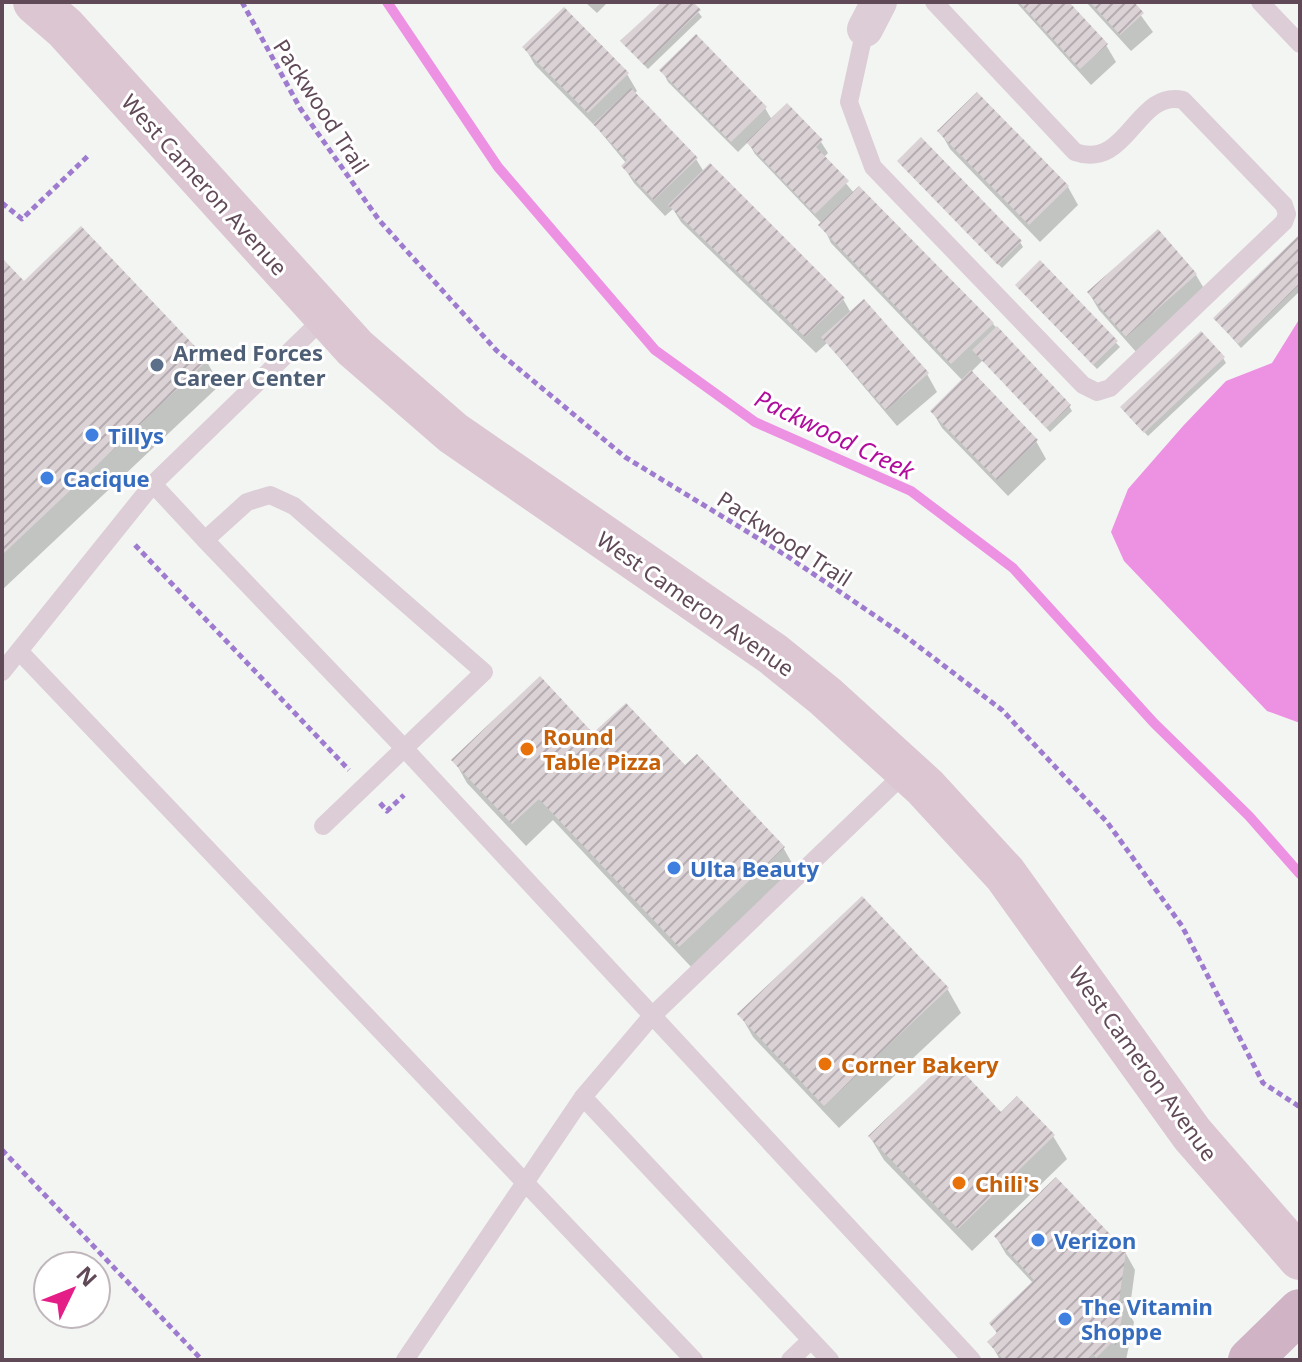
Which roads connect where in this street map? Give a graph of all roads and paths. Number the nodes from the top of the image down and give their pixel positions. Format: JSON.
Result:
{"nodes":[{"id":1,"x":35,"y":2,"type":"edge"},
{"id":2,"x":242,"y":2,"type":"edge"},
{"id":3,"x":934,"y":2,"type":"edge"},
{"id":4,"x":1260,"y":2,"type":"edge"},
{"id":5,"x":872,"y":16,"type":"edge"},
{"id":6,"x":1300,"y":44,"type":"edge"},
{"id":7,"x":90,"y":154,"type":"dead end"},
{"id":8,"x":2,"y":203,"type":"edge"},
{"id":9,"x":326,"y":316,"type":"junction"},
{"id":10,"x":153,"y":484,"type":"junction"},
{"id":11,"x":205,"y":540,"type":"junction"},
{"id":12,"x":134,"y":545,"type":"dead end"},
{"id":13,"x":19,"y":651,"type":"junction"},
{"id":14,"x":2,"y":672,"type":"edge"},
{"id":15,"x":404,"y":748,"type":"junction"},
{"id":16,"x":908,"y":770,"type":"junction"},
{"id":17,"x":364,"y":786,"type":"junction"},
{"id":18,"x":404,"y":795,"type":"dead end"},
{"id":19,"x":323,"y":826,"type":"dead end"},
{"id":20,"x":651,"y":1017,"type":"junction"},
{"id":21,"x":583,"y":1097,"type":"junction"},
{"id":22,"x":1300,"y":1107,"type":"edge"},
{"id":23,"x":2,"y":1150,"type":"edge"},
{"id":24,"x":524,"y":1182,"type":"junction"},
{"id":25,"x":1300,"y":1258,"type":"edge"},
{"id":26,"x":1300,"y":1311,"type":"edge"},
{"id":27,"x":811,"y":1340,"type":"junction"},
{"id":28,"x":202,"y":1360,"type":"edge"},
{"id":29,"x":405,"y":1360,"type":"edge"},
{"id":30,"x":694,"y":1360,"type":"edge"},
{"id":31,"x":790,"y":1360,"type":"edge"},
{"id":32,"x":830,"y":1360,"type":"edge"},
{"id":33,"x":972,"y":1360,"type":"edge"},
{"id":34,"x":1250,"y":1360,"type":"edge"}],
"edges":[{"from":1,"to":9,"type":"street","name":"West Cameron Avenue"},
{"from":2,"to":22,"type":"path","name":"Packwood Trail"},
{"from":3,"to":5,"type":"lane"},
{"from":4,"to":6,"type":"lane"},
{"from":7,"to":8,"type":"path"},
{"from":9,"to":10,"type":"lane"},
{"from":9,"to":16,"type":"street","name":"West Cameron Avenue"},
{"from":10,"to":11,"type":"lane"},
{"from":10,"to":13,"type":"lane"},
{"from":11,"to":15,"type":"lane"},
{"from":11,"to":15,"type":"lane"},
{"from":12,"to":17,"type":"path"},
{"from":13,"to":14,"type":"lane"},
{"from":13,"to":24,"type":"lane"},
{"from":15,"to":17,"type":"lane"},
{"from":15,"to":20,"type":"lane"},
{"from":16,"to":20,"type":"lane"},
{"from":16,"to":25,"type":"street","name":"West Cameron Avenue"},
{"from":17,"to":18,"type":"path"},
{"from":17,"to":19,"type":"lane"},
{"from":20,"to":21,"type":"lane"},
{"from":20,"to":33,"type":"lane"},
{"from":21,"to":24,"type":"lane"},
{"from":21,"to":27,"type":"lane"},
{"from":23,"to":28,"type":"path"},
{"from":24,"to":29,"type":"lane"},
{"from":24,"to":30,"type":"lane"},
{"from":26,"to":34,"type":"main road"},
{"from":27,"to":31,"type":"lane"},
{"from":27,"to":32,"type":"lane"}]}
